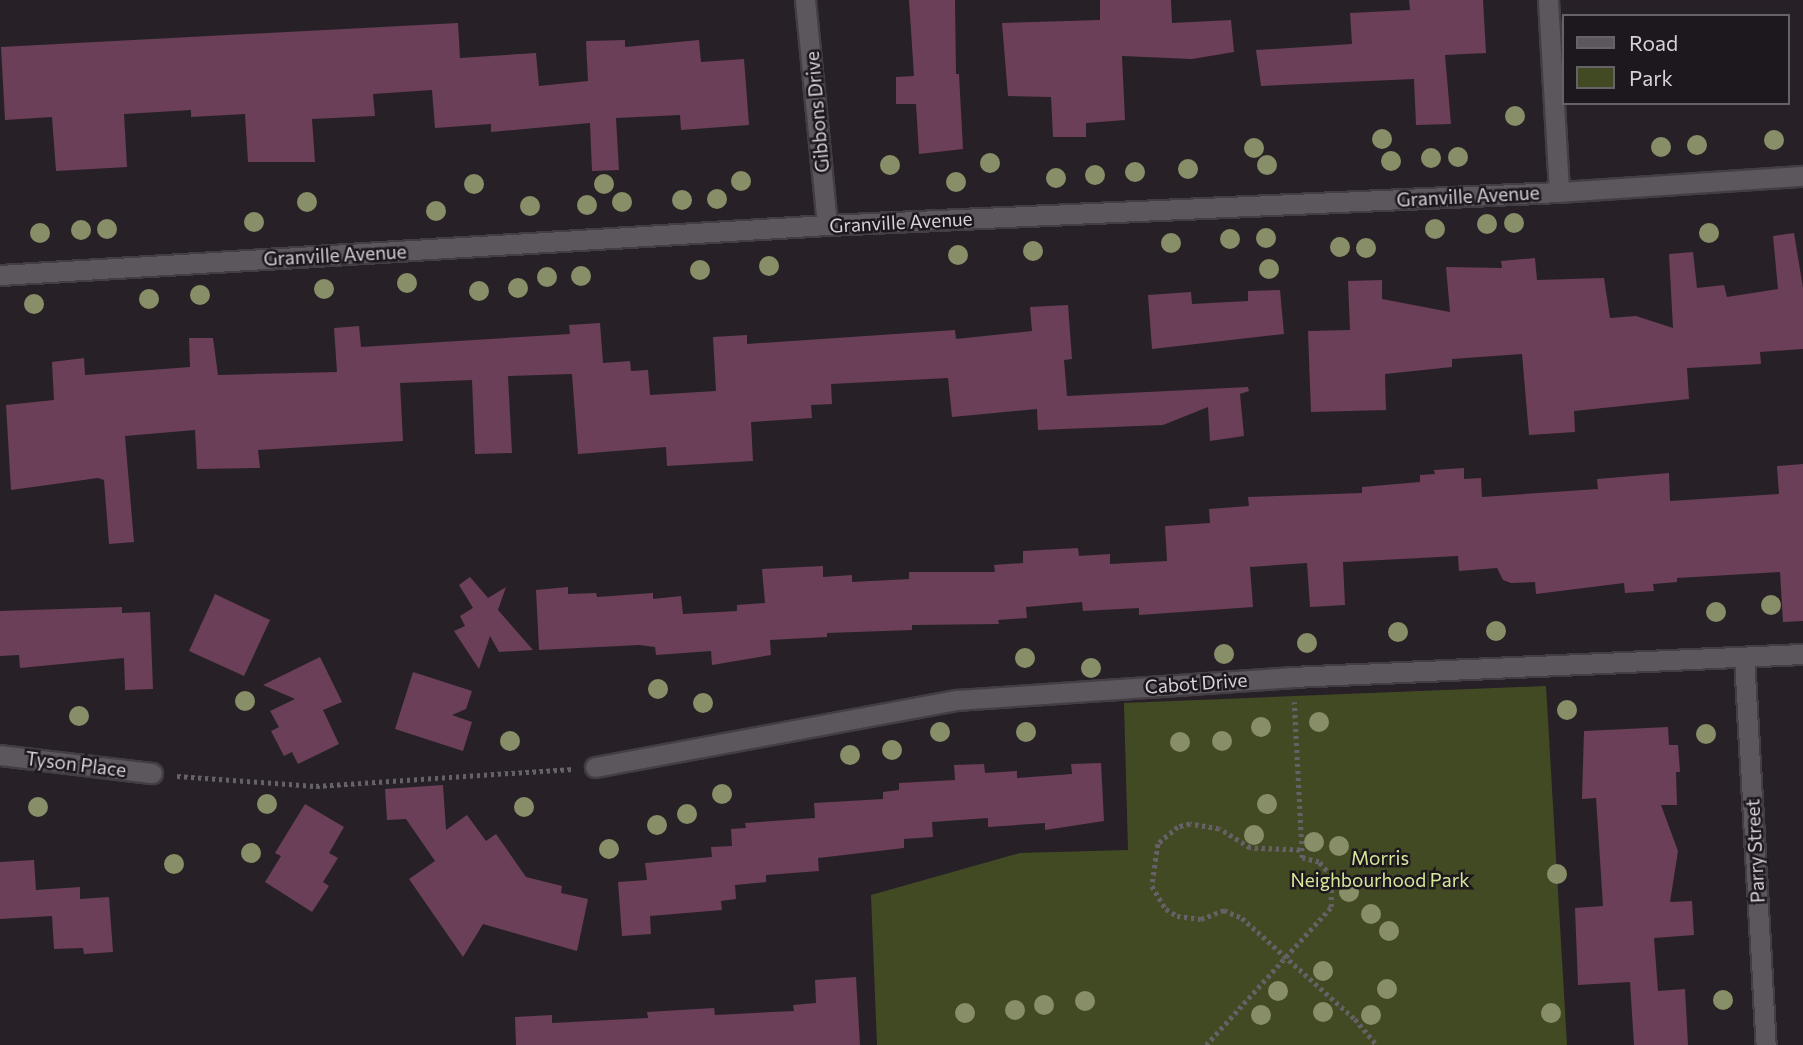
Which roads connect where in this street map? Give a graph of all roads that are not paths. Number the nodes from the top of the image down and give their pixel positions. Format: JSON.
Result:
{"nodes":[{"id":1,"x":805,"y":0,"type":"edge"},
{"id":2,"x":1548,"y":0,"type":"edge"},
{"id":3,"x":1803,"y":176,"type":"edge"},
{"id":4,"x":1559,"y":192,"type":"junction"},
{"id":5,"x":827,"y":225,"type":"junction"},
{"id":6,"x":0,"y":275,"type":"edge"},
{"id":7,"x":1803,"y":654,"type":"edge"},
{"id":8,"x":1744,"y":657,"type":"junction"},
{"id":9,"x":0,"y":755,"type":"edge"},
{"id":10,"x":595,"y":767,"type":"road end"},
{"id":11,"x":152,"y":773,"type":"road end"},
{"id":12,"x":1766,"y":1045,"type":"edge"}],
"edges":[{"from":1,"to":5,"type":"street","name":"Gibbons Drive"},
{"from":2,"to":4,"type":"street"},
{"from":3,"to":4,"type":"street","name":"Granville Avenue"},
{"from":4,"to":5,"type":"street","name":"Granville Avenue"},
{"from":5,"to":6,"type":"street","name":"Granville Avenue"},
{"from":7,"to":8,"type":"street","name":"Cabot Drive"},
{"from":8,"to":10,"type":"street","name":"Cabot Drive"},
{"from":8,"to":12,"type":"street","name":"Parry Street"},
{"from":9,"to":11,"type":"street","name":"Tyson Place"}]}
